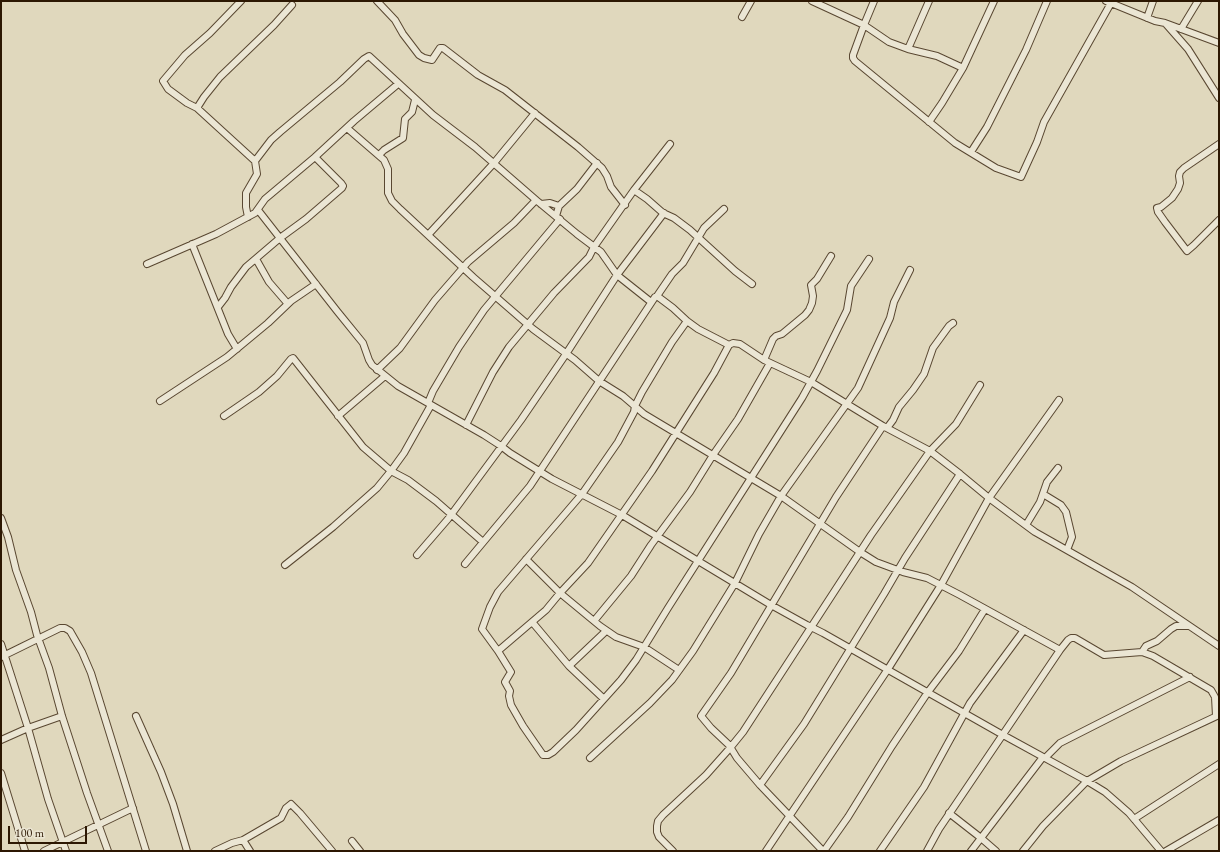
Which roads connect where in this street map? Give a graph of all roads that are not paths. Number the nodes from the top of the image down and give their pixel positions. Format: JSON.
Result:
{"nodes":[{"id":1,"x":241,"y":1,"type":"edge"},
{"id":2,"x":377,"y":1,"type":"edge"},
{"id":3,"x":751,"y":1,"type":"edge"},
{"id":4,"x":812,"y":1,"type":"edge"},
{"id":5,"x":874,"y":1,"type":"edge"},
{"id":6,"x":929,"y":1,"type":"edge"},
{"id":7,"x":994,"y":1,"type":"edge"},
{"id":8,"x":1047,"y":1,"type":"edge"},
{"id":9,"x":1153,"y":1,"type":"edge"},
{"id":10,"x":1198,"y":1,"type":"edge"},
{"id":11,"x":1109,"y":2,"type":"edge"},
{"id":12,"x":825,"y":3,"type":"edge"},
{"id":13,"x":292,"y":5,"type":"dead end"},
{"id":14,"x":742,"y":17,"type":"dead end"},
{"id":15,"x":1147,"y":18,"type":"junction"},
{"id":16,"x":1165,"y":23,"type":"junction"},
{"id":17,"x":864,"y":25,"type":"junction"},
{"id":18,"x":1181,"y":29,"type":"junction"},
{"id":19,"x":1219,"y":43,"type":"edge"},
{"id":20,"x":908,"y":49,"type":"junction"},
{"id":21,"x":964,"y":68,"type":"junction"},
{"id":22,"x":398,"y":84,"type":"junction"},
{"id":23,"x":1219,"y":98,"type":"edge"},
{"id":24,"x":415,"y":100,"type":"junction"},
{"id":25,"x":197,"y":108,"type":"junction"},
{"id":26,"x":535,"y":113,"type":"junction"},
{"id":27,"x":929,"y":122,"type":"junction"},
{"id":28,"x":347,"y":128,"type":"junction"},
{"id":29,"x":670,"y":144,"type":"dead end"},
{"id":30,"x":1219,"y":144,"type":"edge"},
{"id":31,"x":971,"y":152,"type":"junction"},
{"id":32,"x":379,"y":155,"type":"junction"},
{"id":33,"x":315,"y":157,"type":"junction"},
{"id":34,"x":255,"y":161,"type":"junction"},
{"id":35,"x":494,"y":163,"type":"junction"},
{"id":36,"x":597,"y":163,"type":"junction"},
{"id":37,"x":634,"y":190,"type":"junction"},
{"id":38,"x":538,"y":202,"type":"junction"},
{"id":39,"x":624,"y":205,"type":"junction"},
{"id":40,"x":559,"y":206,"type":"junction"},
{"id":41,"x":724,"y":209,"type":"dead end"},
{"id":42,"x":258,"y":210,"type":"junction"},
{"id":43,"x":664,"y":213,"type":"junction"},
{"id":44,"x":248,"y":217,"type":"junction"},
{"id":45,"x":558,"y":218,"type":"junction"},
{"id":46,"x":1219,"y":220,"type":"edge"},
{"id":47,"x":428,"y":235,"type":"junction"},
{"id":48,"x":698,"y":237,"type":"junction"},
{"id":49,"x":280,"y":238,"type":"junction"},
{"id":50,"x":192,"y":244,"type":"junction"},
{"id":51,"x":594,"y":247,"type":"junction"},
{"id":52,"x":831,"y":256,"type":"dead end"},
{"id":53,"x":256,"y":259,"type":"junction"},
{"id":54,"x":869,"y":259,"type":"dead end"},
{"id":55,"x":147,"y":264,"type":"dead end"},
{"id":56,"x":463,"y":268,"type":"junction"},
{"id":57,"x":910,"y":270,"type":"dead end"},
{"id":58,"x":617,"y":274,"type":"junction"},
{"id":59,"x":316,"y":284,"type":"junction"},
{"id":60,"x":752,"y":284,"type":"dead end"},
{"id":61,"x":494,"y":296,"type":"junction"},
{"id":62,"x":657,"y":296,"type":"junction"},
{"id":63,"x":651,"y":302,"type":"junction"},
{"id":64,"x":288,"y":304,"type":"junction"},
{"id":65,"x":218,"y":307,"type":"junction"},
{"id":66,"x":687,"y":321,"type":"junction"},
{"id":67,"x":953,"y":323,"type":"dead end"},
{"id":68,"x":527,"y":324,"type":"junction"},
{"id":69,"x":729,"y":345,"type":"junction"},
{"id":70,"x":237,"y":349,"type":"junction"},
{"id":71,"x":566,"y":354,"type":"junction"},
{"id":72,"x":764,"y":360,"type":"junction"},
{"id":73,"x":770,"y":363,"type":"junction"},
{"id":74,"x":377,"y":370,"type":"junction"},
{"id":75,"x":385,"y":376,"type":"junction"},
{"id":76,"x":600,"y":381,"type":"junction"},
{"id":77,"x":811,"y":382,"type":"junction"},
{"id":78,"x":980,"y":385,"type":"dead end"},
{"id":79,"x":1059,"y":400,"type":"dead end"},
{"id":80,"x":160,"y":401,"type":"dead end"},
{"id":81,"x":429,"y":404,"type":"junction"},
{"id":82,"x":846,"y":404,"type":"junction"},
{"id":83,"x":635,"y":406,"type":"junction"},
{"id":84,"x":224,"y":416,"type":"dead end"},
{"id":85,"x":338,"y":416,"type":"junction"},
{"id":86,"x":466,"y":425,"type":"junction"},
{"id":87,"x":885,"y":427,"type":"junction"},
{"id":88,"x":676,"y":433,"type":"junction"},
{"id":89,"x":501,"y":446,"type":"junction"},
{"id":90,"x":930,"y":452,"type":"junction"},
{"id":91,"x":713,"y":455,"type":"junction"},
{"id":92,"x":1058,"y":468,"type":"dead end"},
{"id":93,"x":391,"y":471,"type":"junction"},
{"id":94,"x":540,"y":471,"type":"junction"},
{"id":95,"x":960,"y":474,"type":"junction"},
{"id":96,"x":751,"y":479,"type":"junction"},
{"id":97,"x":582,"y":494,"type":"junction"},
{"id":98,"x":1043,"y":494,"type":"junction"},
{"id":99,"x":781,"y":496,"type":"junction"},
{"id":100,"x":989,"y":498,"type":"junction"},
{"id":101,"x":452,"y":513,"type":"junction"},
{"id":102,"x":622,"y":515,"type":"junction"},
{"id":103,"x":1,"y":518,"type":"edge"},
{"id":104,"x":820,"y":523,"type":"junction"},
{"id":105,"x":1026,"y":525,"type":"junction"},
{"id":106,"x":658,"y":536,"type":"junction"},
{"id":107,"x":484,"y":542,"type":"junction"},
{"id":108,"x":1067,"y":550,"type":"junction"},
{"id":109,"x":860,"y":552,"type":"junction"},
{"id":110,"x":417,"y":555,"type":"dead end"},
{"id":111,"x":526,"y":559,"type":"junction"},
{"id":112,"x":698,"y":561,"type":"junction"},
{"id":113,"x":465,"y":564,"type":"dead end"},
{"id":114,"x":285,"y":566,"type":"dead end"},
{"id":115,"x":897,"y":570,"type":"junction"},
{"id":116,"x":735,"y":583,"type":"junction"},
{"id":117,"x":941,"y":585,"type":"junction"},
{"id":118,"x":560,"y":593,"type":"junction"},
{"id":119,"x":771,"y":605,"type":"junction"},
{"id":120,"x":985,"y":609,"type":"junction"},
{"id":121,"x":1180,"y":619,"type":"junction"},
{"id":122,"x":594,"y":621,"type":"junction"},
{"id":123,"x":533,"y":623,"type":"junction"},
{"id":124,"x":1176,"y":626,"type":"junction"},
{"id":125,"x":1189,"y":626,"type":"junction"},
{"id":126,"x":811,"y":627,"type":"junction"},
{"id":127,"x":1024,"y":630,"type":"junction"},
{"id":128,"x":606,"y":631,"type":"junction"},
{"id":129,"x":39,"y":639,"type":"junction"},
{"id":130,"x":1,"y":644,"type":"edge"},
{"id":131,"x":1219,"y":646,"type":"edge"},
{"id":132,"x":644,"y":647,"type":"junction"},
{"id":133,"x":850,"y":649,"type":"junction"},
{"id":134,"x":1060,"y":650,"type":"junction"},
{"id":135,"x":498,"y":651,"type":"junction"},
{"id":136,"x":1142,"y":652,"type":"junction"},
{"id":137,"x":3,"y":656,"type":"edge"},
{"id":138,"x":569,"y":666,"type":"junction"},
{"id":139,"x":888,"y":669,"type":"junction"},
{"id":140,"x":680,"y":670,"type":"junction"},
{"id":141,"x":1190,"y":678,"type":"junction"},
{"id":142,"x":928,"y":692,"type":"junction"},
{"id":143,"x":604,"y":699,"type":"junction"},
{"id":144,"x":965,"y":713,"type":"junction"},
{"id":145,"x":62,"y":716,"type":"junction"},
{"id":146,"x":136,"y":716,"type":"dead end"},
{"id":147,"x":1217,"y":716,"type":"edge"},
{"id":148,"x":28,"y":728,"type":"junction"},
{"id":149,"x":1003,"y":735,"type":"junction"},
{"id":150,"x":1,"y":740,"type":"edge"},
{"id":151,"x":730,"y":748,"type":"junction"},
{"id":152,"x":1044,"y":757,"type":"junction"},
{"id":153,"x":590,"y":758,"type":"dead end"},
{"id":154,"x":1219,"y":764,"type":"edge"},
{"id":155,"x":1,"y":773,"type":"edge"},
{"id":156,"x":1087,"y":781,"type":"junction"},
{"id":157,"x":760,"y":786,"type":"junction"},
{"id":158,"x":3,"y":789,"type":"edge"},
{"id":159,"x":133,"y":808,"type":"junction"},
{"id":160,"x":950,"y":813,"type":"junction"},
{"id":161,"x":790,"y":817,"type":"junction"},
{"id":162,"x":1134,"y":819,"type":"junction"},
{"id":163,"x":1219,"y":820,"type":"edge"},
{"id":164,"x":99,"y":824,"type":"junction"},
{"id":165,"x":981,"y":838,"type":"junction"},
{"id":166,"x":243,"y":840,"type":"junction"},
{"id":167,"x":352,"y":841,"type":"dead end"},
{"id":168,"x":62,"y":842,"type":"junction"},
{"id":169,"x":226,"y":848,"type":"edge"},
{"id":170,"x":25,"y":851,"type":"edge"},
{"id":171,"x":44,"y":851,"type":"edge"},
{"id":172,"x":66,"y":851,"type":"edge"},
{"id":173,"x":108,"y":851,"type":"edge"},
{"id":174,"x":146,"y":851,"type":"edge"},
{"id":175,"x":187,"y":851,"type":"edge"},
{"id":176,"x":215,"y":851,"type":"edge"},
{"id":177,"x":250,"y":851,"type":"edge"},
{"id":178,"x":332,"y":851,"type":"edge"},
{"id":179,"x":360,"y":851,"type":"edge"},
{"id":180,"x":673,"y":851,"type":"edge"},
{"id":181,"x":766,"y":851,"type":"edge"},
{"id":182,"x":824,"y":851,"type":"edge"},
{"id":183,"x":880,"y":851,"type":"edge"},
{"id":184,"x":928,"y":851,"type":"edge"},
{"id":185,"x":971,"y":851,"type":"edge"},
{"id":186,"x":996,"y":851,"type":"edge"},
{"id":187,"x":1023,"y":851,"type":"edge"},
{"id":188,"x":1161,"y":851,"type":"edge"},
{"id":189,"x":1166,"y":851,"type":"edge"}],
"edges":[{"from":1,"to":25,"type":"street"},
{"from":2,"to":26,"type":"street"},
{"from":3,"to":14,"type":"street"},
{"from":4,"to":12,"type":"street"},
{"from":5,"to":17,"type":"street"},
{"from":6,"to":20,"type":"street"},
{"from":7,"to":21,"type":"street"},
{"from":8,"to":31,"type":"street"},
{"from":9,"to":15,"type":"street"},
{"from":10,"to":18,"type":"street"},
{"from":11,"to":15,"type":"street"},
{"from":11,"to":31,"type":"street"},
{"from":12,"to":17,"type":"street"},
{"from":13,"to":25,"type":"street"},
{"from":15,"to":16,"type":"street"},
{"from":16,"to":18,"type":"street"},
{"from":16,"to":23,"type":"street"},
{"from":17,"to":20,"type":"street"},
{"from":17,"to":27,"type":"street"},
{"from":18,"to":19,"type":"street"},
{"from":20,"to":21,"type":"street"},
{"from":21,"to":27,"type":"street"},
{"from":22,"to":24,"type":"street"},
{"from":22,"to":28,"type":"street"},
{"from":22,"to":34,"type":"street"},
{"from":24,"to":32,"type":"street"},
{"from":24,"to":35,"type":"street"},
{"from":25,"to":34,"type":"street"},
{"from":26,"to":35,"type":"street"},
{"from":26,"to":36,"type":"street"},
{"from":27,"to":31,"type":"street"},
{"from":28,"to":32,"type":"street"},
{"from":28,"to":33,"type":"street"},
{"from":29,"to":37,"type":"street"},
{"from":30,"to":46,"type":"street"},
{"from":32,"to":47,"type":"street"},
{"from":33,"to":42,"type":"street"},
{"from":33,"to":49,"type":"street"},
{"from":34,"to":44,"type":"street"},
{"from":35,"to":38,"type":"street"},
{"from":35,"to":47,"type":"street"},
{"from":36,"to":39,"type":"street"},
{"from":36,"to":40,"type":"street"},
{"from":37,"to":39,"type":"street"},
{"from":37,"to":43,"type":"street"},
{"from":38,"to":40,"type":"street"},
{"from":38,"to":45,"type":"street"},
{"from":38,"to":56,"type":"street"},
{"from":39,"to":51,"type":"street"},
{"from":40,"to":45,"type":"street"},
{"from":41,"to":48,"type":"street"},
{"from":42,"to":44,"type":"street"},
{"from":42,"to":49,"type":"street"},
{"from":43,"to":48,"type":"street"},
{"from":43,"to":58,"type":"street"},
{"from":44,"to":50,"type":"street"},
{"from":45,"to":51,"type":"street"},
{"from":45,"to":61,"type":"street"},
{"from":47,"to":56,"type":"street"},
{"from":48,"to":60,"type":"street"},
{"from":48,"to":62,"type":"street"},
{"from":49,"to":53,"type":"street"},
{"from":49,"to":59,"type":"street"},
{"from":50,"to":55,"type":"street"},
{"from":50,"to":65,"type":"street"},
{"from":51,"to":58,"type":"street"},
{"from":51,"to":68,"type":"street"},
{"from":52,"to":72,"type":"street"},
{"from":53,"to":64,"type":"street"},
{"from":53,"to":65,"type":"street"},
{"from":54,"to":77,"type":"street"},
{"from":56,"to":61,"type":"street"},
{"from":56,"to":74,"type":"street"},
{"from":57,"to":82,"type":"street"},
{"from":58,"to":63,"type":"street"},
{"from":58,"to":71,"type":"street"},
{"from":59,"to":64,"type":"street"},
{"from":59,"to":74,"type":"street"},
{"from":61,"to":68,"type":"street"},
{"from":61,"to":81,"type":"street"},
{"from":62,"to":63,"type":"street"},
{"from":62,"to":66,"type":"street"},
{"from":63,"to":76,"type":"street"},
{"from":64,"to":70,"type":"street"},
{"from":65,"to":70,"type":"street"},
{"from":66,"to":69,"type":"street"},
{"from":66,"to":83,"type":"street"},
{"from":67,"to":87,"type":"street"},
{"from":68,"to":71,"type":"street"},
{"from":68,"to":86,"type":"street"},
{"from":69,"to":72,"type":"street"},
{"from":69,"to":88,"type":"street"},
{"from":70,"to":80,"type":"street"},
{"from":71,"to":76,"type":"street"},
{"from":71,"to":89,"type":"street"},
{"from":72,"to":73,"type":"street"},
{"from":73,"to":77,"type":"street"},
{"from":73,"to":91,"type":"street"},
{"from":74,"to":75,"type":"street"},
{"from":75,"to":81,"type":"street"},
{"from":75,"to":85,"type":"street"},
{"from":76,"to":83,"type":"street"},
{"from":76,"to":94,"type":"street"},
{"from":77,"to":82,"type":"street"},
{"from":77,"to":96,"type":"street"},
{"from":78,"to":90,"type":"street"},
{"from":79,"to":100,"type":"street"},
{"from":81,"to":86,"type":"street"},
{"from":81,"to":93,"type":"street"},
{"from":82,"to":87,"type":"street"},
{"from":82,"to":99,"type":"street"},
{"from":83,"to":88,"type":"street"},
{"from":83,"to":97,"type":"street"},
{"from":84,"to":85,"type":"street"},
{"from":85,"to":93,"type":"street"},
{"from":86,"to":89,"type":"street"},
{"from":87,"to":90,"type":"street"},
{"from":87,"to":104,"type":"street"},
{"from":88,"to":91,"type":"street"},
{"from":88,"to":102,"type":"street"},
{"from":89,"to":94,"type":"street"},
{"from":89,"to":101,"type":"street"},
{"from":90,"to":95,"type":"street"},
{"from":90,"to":109,"type":"street"},
{"from":91,"to":96,"type":"street"},
{"from":91,"to":106,"type":"street"},
{"from":92,"to":98,"type":"street"},
{"from":93,"to":101,"type":"street"},
{"from":93,"to":114,"type":"street"},
{"from":94,"to":97,"type":"street"},
{"from":94,"to":107,"type":"street"},
{"from":95,"to":100,"type":"street"},
{"from":95,"to":115,"type":"street"},
{"from":96,"to":99,"type":"street"},
{"from":96,"to":112,"type":"street"},
{"from":97,"to":102,"type":"street"},
{"from":97,"to":111,"type":"street"},
{"from":98,"to":105,"type":"street"},
{"from":98,"to":108,"type":"street"},
{"from":99,"to":104,"type":"street"},
{"from":99,"to":116,"type":"street"},
{"from":100,"to":105,"type":"street"},
{"from":100,"to":117,"type":"street"},
{"from":101,"to":107,"type":"street"},
{"from":101,"to":110,"type":"street"},
{"from":102,"to":106,"type":"street"},
{"from":102,"to":118,"type":"street"},
{"from":103,"to":129,"type":"street"},
{"from":104,"to":109,"type":"street"},
{"from":104,"to":119,"type":"street"},
{"from":105,"to":108,"type":"street"},
{"from":106,"to":112,"type":"street"},
{"from":106,"to":122,"type":"street"},
{"from":107,"to":113,"type":"street"},
{"from":108,"to":121,"type":"street"},
{"from":109,"to":115,"type":"street"},
{"from":109,"to":126,"type":"street"},
{"from":111,"to":118,"type":"street"},
{"from":111,"to":135,"type":"street"},
{"from":112,"to":116,"type":"street"},
{"from":112,"to":132,"type":"street"},
{"from":115,"to":117,"type":"street"},
{"from":115,"to":133,"type":"street"},
{"from":116,"to":119,"type":"street"},
{"from":116,"to":140,"type":"street"},
{"from":117,"to":120,"type":"street"},
{"from":117,"to":139,"type":"street"},
{"from":118,"to":122,"type":"street"},
{"from":118,"to":123,"type":"street"},
{"from":119,"to":126,"type":"street"},
{"from":119,"to":151,"type":"street"},
{"from":120,"to":127,"type":"street"},
{"from":120,"to":142,"type":"street"},
{"from":121,"to":124,"type":"street"},
{"from":121,"to":125,"type":"street"},
{"from":122,"to":128,"type":"street"},
{"from":123,"to":135,"type":"street"},
{"from":123,"to":138,"type":"street"},
{"from":124,"to":125,"type":"street"},
{"from":124,"to":136,"type":"street"},
{"from":125,"to":131,"type":"street"},
{"from":126,"to":133,"type":"street"},
{"from":126,"to":151,"type":"street"},
{"from":127,"to":134,"type":"street"},
{"from":127,"to":144,"type":"street"},
{"from":128,"to":132,"type":"street"},
{"from":128,"to":138,"type":"street"},
{"from":129,"to":137,"type":"street"},
{"from":129,"to":145,"type":"street"},
{"from":129,"to":159,"type":"street"},
{"from":130,"to":137,"type":"street"},
{"from":132,"to":140,"type":"street"},
{"from":132,"to":143,"type":"street"},
{"from":133,"to":139,"type":"street"},
{"from":133,"to":157,"type":"street"},
{"from":134,"to":136,"type":"street"},
{"from":134,"to":149,"type":"street"},
{"from":135,"to":143,"type":"street"},
{"from":136,"to":141,"type":"street"},
{"from":137,"to":148,"type":"street"},
{"from":138,"to":143,"type":"street"},
{"from":139,"to":142,"type":"street"},
{"from":139,"to":161,"type":"street"},
{"from":140,"to":153,"type":"street"},
{"from":141,"to":147,"type":"street"},
{"from":141,"to":152,"type":"street"},
{"from":142,"to":144,"type":"street"},
{"from":142,"to":182,"type":"street"},
{"from":144,"to":149,"type":"street"},
{"from":144,"to":183,"type":"street"},
{"from":145,"to":148,"type":"street"},
{"from":145,"to":164,"type":"street"},
{"from":146,"to":175,"type":"street"},
{"from":147,"to":156,"type":"street"},
{"from":148,"to":150,"type":"street"},
{"from":148,"to":168,"type":"street"},
{"from":149,"to":152,"type":"street"},
{"from":149,"to":160,"type":"street"},
{"from":151,"to":157,"type":"street"},
{"from":151,"to":180,"type":"street"},
{"from":152,"to":156,"type":"street"},
{"from":152,"to":165,"type":"street"},
{"from":154,"to":162,"type":"street"},
{"from":155,"to":158,"type":"street"},
{"from":156,"to":162,"type":"street"},
{"from":156,"to":187,"type":"street"},
{"from":157,"to":161,"type":"street"},
{"from":158,"to":170,"type":"street"},
{"from":159,"to":164,"type":"street"},
{"from":159,"to":174,"type":"street"},
{"from":160,"to":165,"type":"street"},
{"from":160,"to":184,"type":"street"},
{"from":161,"to":181,"type":"street"},
{"from":161,"to":182,"type":"street"},
{"from":162,"to":188,"type":"street"},
{"from":163,"to":189,"type":"street"},
{"from":164,"to":168,"type":"street"},
{"from":164,"to":173,"type":"street"},
{"from":165,"to":185,"type":"street"},
{"from":165,"to":186,"type":"street"},
{"from":166,"to":169,"type":"street"},
{"from":166,"to":177,"type":"street"},
{"from":166,"to":178,"type":"street"},
{"from":167,"to":179,"type":"street"},
{"from":168,"to":171,"type":"street"},
{"from":168,"to":172,"type":"street"},
{"from":169,"to":176,"type":"street"}]}
